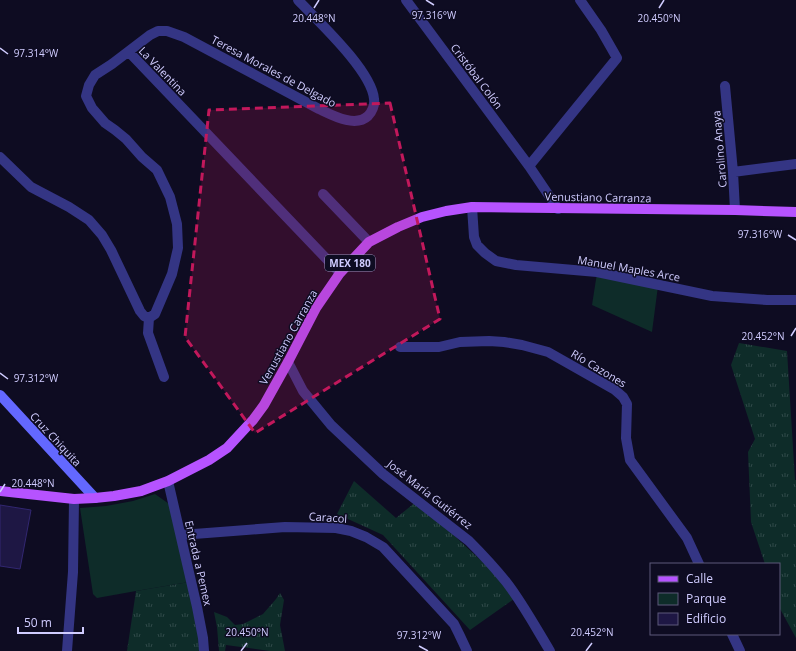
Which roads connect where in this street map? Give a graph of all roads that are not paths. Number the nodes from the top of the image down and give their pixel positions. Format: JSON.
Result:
{"nodes":[{"id":1,"x":298,"y":0,"type":"edge"},
{"id":2,"x":406,"y":0,"type":"edge"},
{"id":3,"x":580,"y":0,"type":"edge"},
{"id":4,"x":129,"y":52,"type":"junction"},
{"id":5,"x":725,"y":86,"type":"dead end"},
{"id":6,"x":0,"y":158,"type":"edge"},
{"id":7,"x":796,"y":164,"type":"edge"},
{"id":8,"x":529,"y":166,"type":"junction"},
{"id":9,"x":733,"y":172,"type":"junction"},
{"id":10,"x":323,"y":194,"type":"dead end"},
{"id":11,"x":472,"y":208,"type":"junction"},
{"id":12,"x":558,"y":208,"type":"junction"},
{"id":13,"x":735,"y":210,"type":"junction"},
{"id":14,"x":796,"y":212,"type":"edge"},
{"id":15,"x":369,"y":242,"type":"junction"},
{"id":16,"x":340,"y":273,"type":"junction"},
{"id":17,"x":796,"y":300,"type":"edge"},
{"id":18,"x":149,"y":318,"type":"junction"},
{"id":19,"x":400,"y":347,"type":"dead end"},
{"id":20,"x":288,"y":362,"type":"junction"},
{"id":21,"x":164,"y":377,"type":"dead end"},
{"id":22,"x":0,"y":395,"type":"edge"},
{"id":23,"x":168,"y":481,"type":"junction"},
{"id":24,"x":0,"y":491,"type":"edge"},
{"id":25,"x":95,"y":498,"type":"junction"},
{"id":26,"x":74,"y":499,"type":"junction"},
{"id":27,"x":181,"y":535,"type":"junction"},
{"id":28,"x":699,"y":563,"type":"edge"},
{"id":29,"x":732,"y":635,"type":"edge"},
{"id":30,"x":67,"y":651,"type":"edge"},
{"id":31,"x":204,"y":651,"type":"edge"},
{"id":32,"x":467,"y":651,"type":"edge"},
{"id":33,"x":550,"y":651,"type":"edge"},
{"id":34,"x":740,"y":651,"type":"edge"}],
"edges":[{"from":1,"to":4,"type":"street","name":"Teresa Morales de Delgado"},
{"from":2,"to":8,"type":"street","name":"Cristóbal Colón"},
{"from":3,"to":8,"type":"street"},
{"from":4,"to":16,"type":"street","name":"La Valentina"},
{"from":4,"to":18,"type":"street","name":"La Valentina"},
{"from":5,"to":9,"type":"street","name":"Carolino Anaya"},
{"from":6,"to":18,"type":"street"},
{"from":7,"to":9,"type":"street"},
{"from":8,"to":12,"type":"street","name":"Cristóbal Colón"},
{"from":9,"to":13,"type":"street","name":"Carolino Anaya"},
{"from":10,"to":15,"type":"street"},
{"from":11,"to":12,"type":"main road","name":"Venustiano Carranza","number":"MEX 180"},
{"from":11,"to":15,"type":"main road","name":"Venustiano Carranza","number":"MEX 180"},
{"from":11,"to":17,"type":"street","name":"Manuel Maples Arce"},
{"from":12,"to":13,"type":"main road","name":"Venustiano Carranza","number":"MEX 180"},
{"from":13,"to":14,"type":"main road","name":"Venustiano Carranza","number":"MEX 180"},
{"from":15,"to":16,"type":"main road","name":"Venustiano Carranza","number":"MEX 180"},
{"from":16,"to":20,"type":"main road","name":"Venustiano Carranza","number":"MEX 180"},
{"from":18,"to":21,"type":"street"},
{"from":19,"to":28,"type":"street","name":"Río Cazones"},
{"from":20,"to":23,"type":"main road","name":"Venustiano Carranza","number":"MEX 180"},
{"from":20,"to":33,"type":"street","name":"José María Gutiérrez"},
{"from":22,"to":25,"type":"street","name":"Cruz Chiquita"},
{"from":23,"to":25,"type":"main road","name":"Venustiano Carranza","number":"MEX 180"},
{"from":23,"to":27,"type":"street","name":"Entrada a Pemex"},
{"from":24,"to":26,"type":"main road","name":"Venustiano Carranza","number":"MEX 180"},
{"from":25,"to":26,"type":"main road","name":"Venustiano Carranza","number":"MEX 180"},
{"from":26,"to":30,"type":"street"},
{"from":27,"to":31,"type":"street","name":"Entrada a Pemex"},
{"from":27,"to":32,"type":"street","name":"Caracol"},
{"from":29,"to":34,"type":"street"}]}
